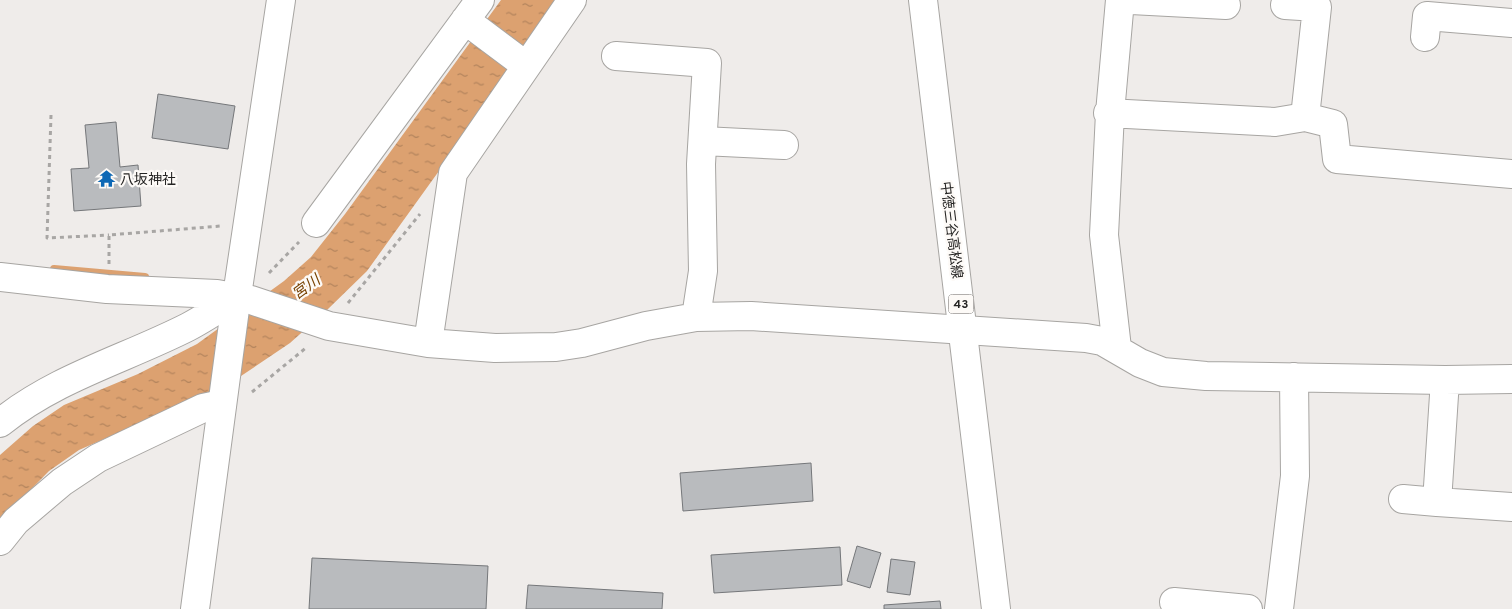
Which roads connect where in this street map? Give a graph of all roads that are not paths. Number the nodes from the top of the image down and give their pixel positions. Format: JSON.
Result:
{"nodes":[{"id":1,"x":281,"y":0,"type":"edge"},
{"id":2,"x":572,"y":0,"type":"edge"},
{"id":3,"x":924,"y":0,"type":"edge"},
{"id":4,"x":1120,"y":0,"type":"edge"},
{"id":5,"x":1131,"y":0,"type":"edge"},
{"id":6,"x":1226,"y":5,"type":"dead end"},
{"id":7,"x":1285,"y":5,"type":"dead end"},
{"id":8,"x":472,"y":15,"type":"edge"},
{"id":9,"x":1512,"y":23,"type":"edge"},
{"id":10,"x":1425,"y":37,"type":"dead end"},
{"id":11,"x":616,"y":56,"type":"dead end"},
{"id":12,"x":524,"y":64,"type":"junction"},
{"id":13,"x":1109,"y":113,"type":"junction"},
{"id":14,"x":1305,"y":117,"type":"junction"},
{"id":15,"x":703,"y":141,"type":"junction"},
{"id":16,"x":784,"y":145,"type":"dead end"},
{"id":17,"x":1512,"y":174,"type":"edge"},
{"id":18,"x":316,"y":223,"type":"road end"},
{"id":19,"x":0,"y":277,"type":"edge"},
{"id":20,"x":241,"y":302,"type":"junction"},
{"id":21,"x":696,"y":317,"type":"junction"},
{"id":22,"x":964,"y":330,"type":"junction"},
{"id":23,"x":428,"y":343,"type":"junction"},
{"id":24,"x":1117,"y":348,"type":"junction"},
{"id":25,"x":1294,"y":377,"type":"junction"},
{"id":26,"x":1512,"y":379,"type":"edge"},
{"id":27,"x":1445,"y":380,"type":"junction"},
{"id":28,"x":231,"y":399,"type":"junction"},
{"id":29,"x":0,"y":423,"type":"edge"},
{"id":30,"x":1403,"y":499,"type":"dead end"},
{"id":31,"x":1437,"y":502,"type":"junction"},
{"id":32,"x":1512,"y":507,"type":"edge"},
{"id":33,"x":0,"y":541,"type":"edge"},
{"id":34,"x":1174,"y":602,"type":"dead end"},
{"id":35,"x":194,"y":609,"type":"edge"},
{"id":36,"x":996,"y":609,"type":"edge"},
{"id":37,"x":1248,"y":609,"type":"edge"},
{"id":38,"x":1279,"y":609,"type":"edge"}],
"edges":[{"from":1,"to":20,"type":"street"},
{"from":2,"to":12,"type":"street"},
{"from":3,"to":22,"type":"street","name":"中徳三谷高松線","number":"43"},
{"from":4,"to":13,"type":"street"},
{"from":5,"to":6,"type":"street"},
{"from":7,"to":14,"type":"street"},
{"from":8,"to":12,"type":"street"},
{"from":8,"to":18,"type":"street"},
{"from":9,"to":10,"type":"street"},
{"from":11,"to":15,"type":"street"},
{"from":12,"to":23,"type":"street"},
{"from":13,"to":14,"type":"street"},
{"from":13,"to":24,"type":"street"},
{"from":14,"to":17,"type":"street"},
{"from":15,"to":16,"type":"street"},
{"from":15,"to":21,"type":"street"},
{"from":19,"to":20,"type":"street"},
{"from":20,"to":23,"type":"street"},
{"from":20,"to":28,"type":"street"},
{"from":20,"to":29,"type":"street"},
{"from":21,"to":22,"type":"street"},
{"from":21,"to":23,"type":"street"},
{"from":22,"to":24,"type":"street"},
{"from":22,"to":36,"type":"street","name":"中徳三谷高松線","number":"43"},
{"from":24,"to":25,"type":"street"},
{"from":25,"to":27,"type":"street"},
{"from":25,"to":38,"type":"street"},
{"from":26,"to":27,"type":"street"},
{"from":27,"to":31,"type":"street"},
{"from":28,"to":33,"type":"street"},
{"from":28,"to":35,"type":"street"},
{"from":30,"to":31,"type":"street"},
{"from":31,"to":32,"type":"street"},
{"from":34,"to":37,"type":"street"}]}
